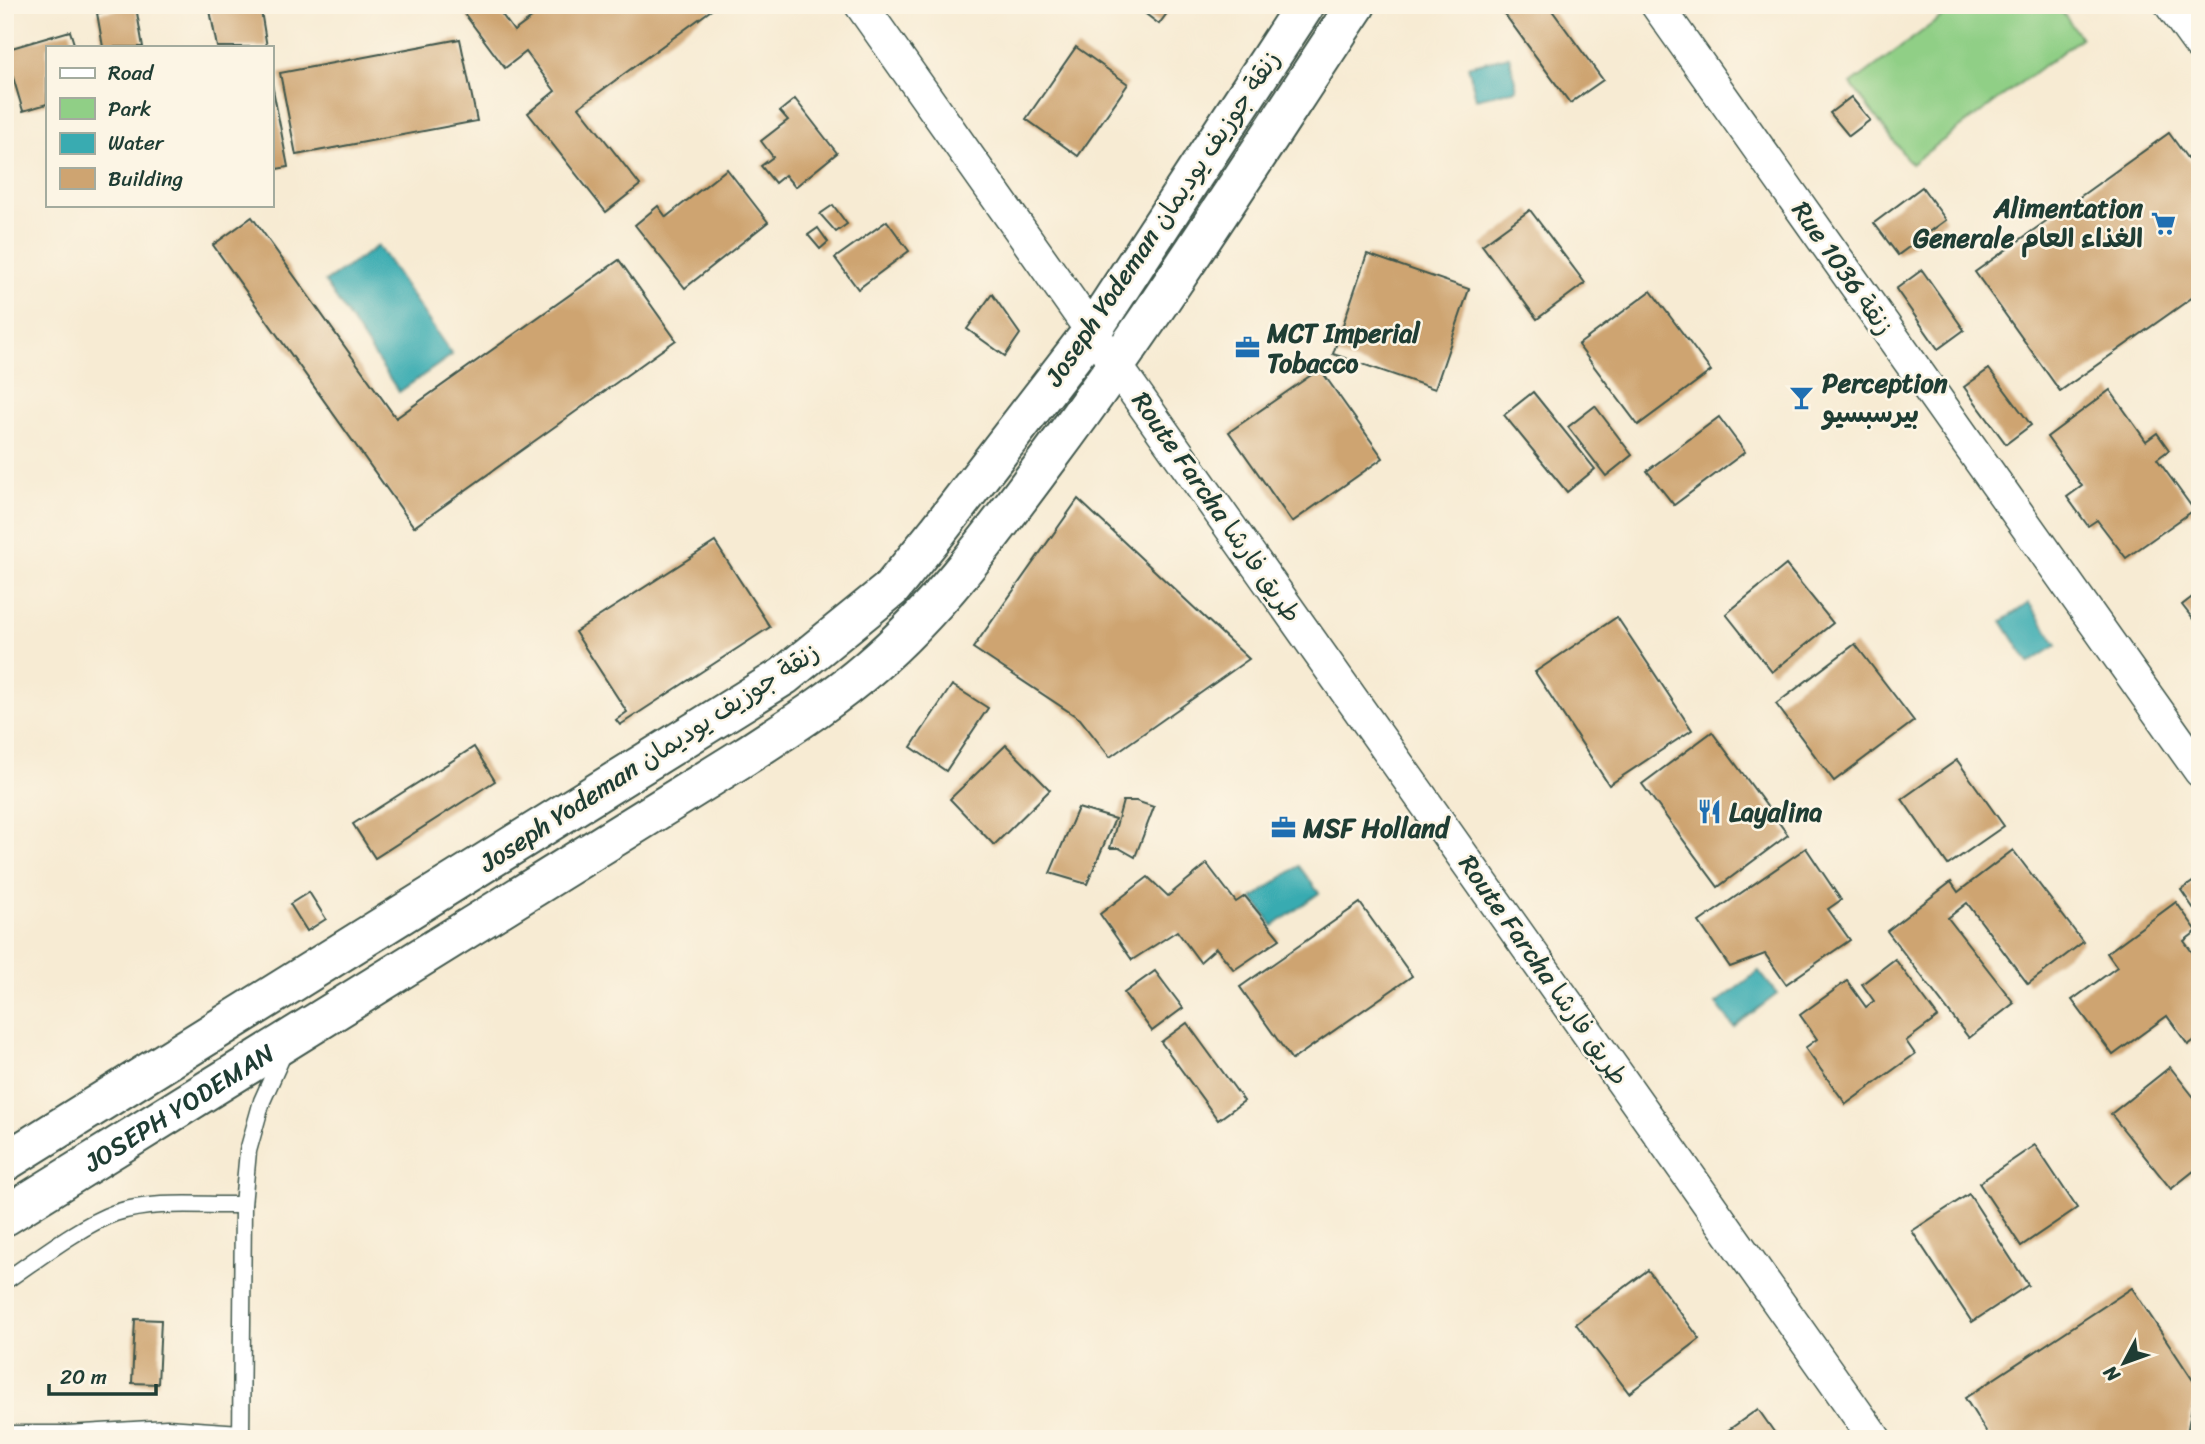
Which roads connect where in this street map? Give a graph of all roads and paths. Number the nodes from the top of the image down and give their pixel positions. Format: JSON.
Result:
{"nodes":[{"id":1,"x":860,"y":5,"type":"edge"},
{"id":2,"x":1305,"y":5,"type":"edge"},
{"id":3,"x":1356,"y":5,"type":"edge"},
{"id":4,"x":1657,"y":5,"type":"edge"},
{"id":5,"x":2171,"y":5,"type":"edge"},
{"id":6,"x":2200,"y":45,"type":"edge"},
{"id":7,"x":1092,"y":331,"type":"junction"},
{"id":8,"x":1118,"y":366,"type":"junction"},
{"id":9,"x":2200,"y":771,"type":"edge"},
{"id":10,"x":353,"y":945,"type":"junction"},
{"id":11,"x":365,"y":992,"type":"junction"},
{"id":12,"x":288,"y":1041,"type":"junction"},
{"id":13,"x":5,"y":1162,"type":"edge"},
{"id":14,"x":243,"y":1205,"type":"junction"},
{"id":15,"x":5,"y":1216,"type":"edge"},
{"id":16,"x":5,"y":1281,"type":"edge"},
{"id":17,"x":5,"y":1434,"type":"edge"},
{"id":18,"x":241,"y":1436,"type":"edge"},
{"id":19,"x":1875,"y":1439,"type":"edge"}],
"edges":[{"from":1,"to":7,"type":"street","name":"Route Farcha طريق فارشا"},
{"from":2,"to":7,"type":"street","name":"Joseph Yodeman زنقة جوزيف يوديمان"},
{"from":3,"to":8,"type":"street","name":"Joseph Yodeman زنقة جوزيف يوديمان"},
{"from":4,"to":9,"type":"street","name":"Rue 1036 زنقة"},
{"from":5,"to":6,"type":"street"},
{"from":7,"to":8,"type":"street","name":"Route Farcha طريق فارشا"},
{"from":7,"to":10,"type":"street","name":"Joseph Yodeman زنقة جوزيف يوديمان"},
{"from":8,"to":11,"type":"street","name":"Joseph Yodeman زنقة جوزيف يوديمان"},
{"from":8,"to":19,"type":"street","name":"Route Farcha طريق فارشا"},
{"from":10,"to":11,"type":"street"},
{"from":10,"to":13,"type":"street","name":"Joseph Yodeman زنقة جوزيف يوديمان"},
{"from":11,"to":12,"type":"street","name":"JOSEPH YODEMAN"},
{"from":12,"to":14,"type":"lane"},
{"from":12,"to":15,"type":"street","name":"JOSEPH YODEMAN"},
{"from":14,"to":16,"type":"lane"},
{"from":14,"to":18,"type":"lane"},
{"from":17,"to":18,"type":"lane"}]}
